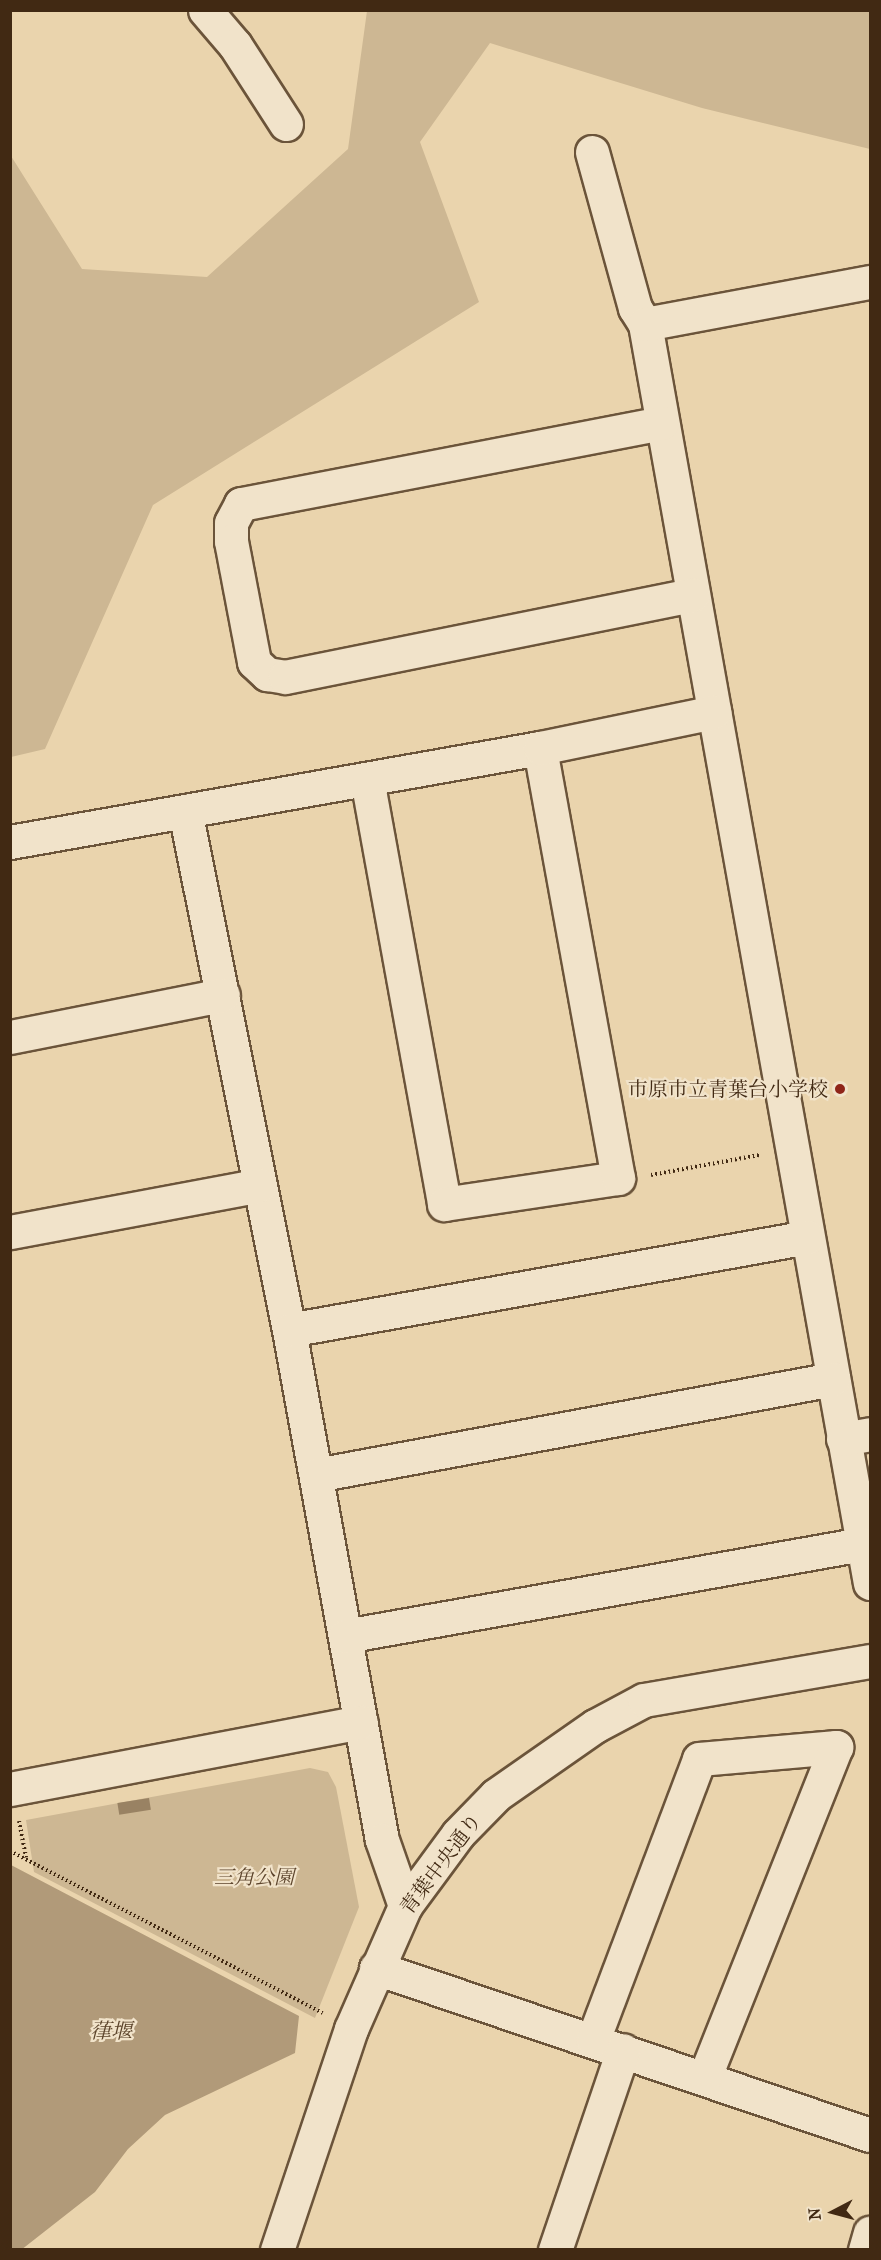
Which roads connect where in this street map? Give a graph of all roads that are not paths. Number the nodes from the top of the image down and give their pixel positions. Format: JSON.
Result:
{"nodes":[{"id":1,"x":204,"y":10,"type":"edge"},
{"id":2,"x":286,"y":124,"type":"dead end"},
{"id":3,"x":592,"y":152,"type":"dead end"},
{"id":4,"x":870,"y":282,"type":"edge"},
{"id":5,"x":645,"y":324,"type":"junction"},
{"id":6,"x":663,"y":423,"type":"junction"},
{"id":7,"x":693,"y":595,"type":"junction"},
{"id":8,"x":714,"y":712,"type":"junction"},
{"id":9,"x":540,"y":748,"type":"junction"},
{"id":10,"x":367,"y":779,"type":"junction"},
{"id":11,"x":185,"y":812,"type":"junction"},
{"id":12,"x":10,"y":842,"type":"edge"},
{"id":13,"x":223,"y":995,"type":"junction"},
{"id":14,"x":10,"y":1037,"type":"edge"},
{"id":15,"x":260,"y":1185,"type":"junction"},
{"id":16,"x":10,"y":1232,"type":"edge"},
{"id":17,"x":808,"y":1237,"type":"junction"},
{"id":18,"x":289,"y":1330,"type":"junction"},
{"id":19,"x":833,"y":1379,"type":"junction"},
{"id":20,"x":857,"y":1436,"type":"edge"},
{"id":21,"x":316,"y":1475,"type":"junction"},
{"id":22,"x":862,"y":1545,"type":"junction"},
{"id":23,"x":870,"y":1583,"type":"edge"},
{"id":24,"x":345,"y":1636,"type":"junction"},
{"id":25,"x":870,"y":1661,"type":"edge"},
{"id":26,"x":361,"y":1722,"type":"junction"},
{"id":27,"x":10,"y":1789,"type":"edge"},
{"id":28,"x":405,"y":1906,"type":"junction"},
{"id":29,"x":376,"y":1968,"type":"junction"},
{"id":30,"x":608,"y":2045,"type":"junction"},
{"id":31,"x":704,"y":2078,"type":"junction"},
{"id":32,"x":870,"y":2135,"type":"edge"},
{"id":33,"x":870,"y":2233,"type":"edge"},
{"id":34,"x":277,"y":2250,"type":"edge"},
{"id":35,"x":555,"y":2250,"type":"edge"},
{"id":36,"x":865,"y":2250,"type":"edge"}],
"edges":[{"from":1,"to":2,"type":"street"},
{"from":3,"to":5,"type":"street"},
{"from":4,"to":5,"type":"street"},
{"from":5,"to":6,"type":"street"},
{"from":6,"to":7,"type":"street"},
{"from":6,"to":7,"type":"street"},
{"from":7,"to":8,"type":"street"},
{"from":8,"to":9,"type":"street"},
{"from":8,"to":17,"type":"street"},
{"from":9,"to":10,"type":"street"},
{"from":9,"to":10,"type":"street"},
{"from":10,"to":11,"type":"street"},
{"from":11,"to":12,"type":"street"},
{"from":11,"to":13,"type":"street"},
{"from":13,"to":14,"type":"street"},
{"from":13,"to":15,"type":"street"},
{"from":15,"to":16,"type":"street"},
{"from":15,"to":18,"type":"street"},
{"from":17,"to":18,"type":"street"},
{"from":17,"to":19,"type":"street"},
{"from":18,"to":21,"type":"street"},
{"from":19,"to":20,"type":"street"},
{"from":19,"to":21,"type":"street"},
{"from":20,"to":22,"type":"street"},
{"from":21,"to":24,"type":"street"},
{"from":22,"to":23,"type":"street"},
{"from":22,"to":24,"type":"street"},
{"from":24,"to":26,"type":"street"},
{"from":25,"to":28,"type":"street","name":"青葉中央通り"},
{"from":26,"to":27,"type":"street"},
{"from":26,"to":28,"type":"street"},
{"from":28,"to":29,"type":"street","name":"青葉中央通り"},
{"from":29,"to":30,"type":"street"},
{"from":29,"to":34,"type":"street","name":"青葉中央通り"},
{"from":30,"to":31,"type":"street"},
{"from":30,"to":31,"type":"street"},
{"from":30,"to":35,"type":"street"},
{"from":31,"to":32,"type":"street"},
{"from":33,"to":36,"type":"street"}]}
